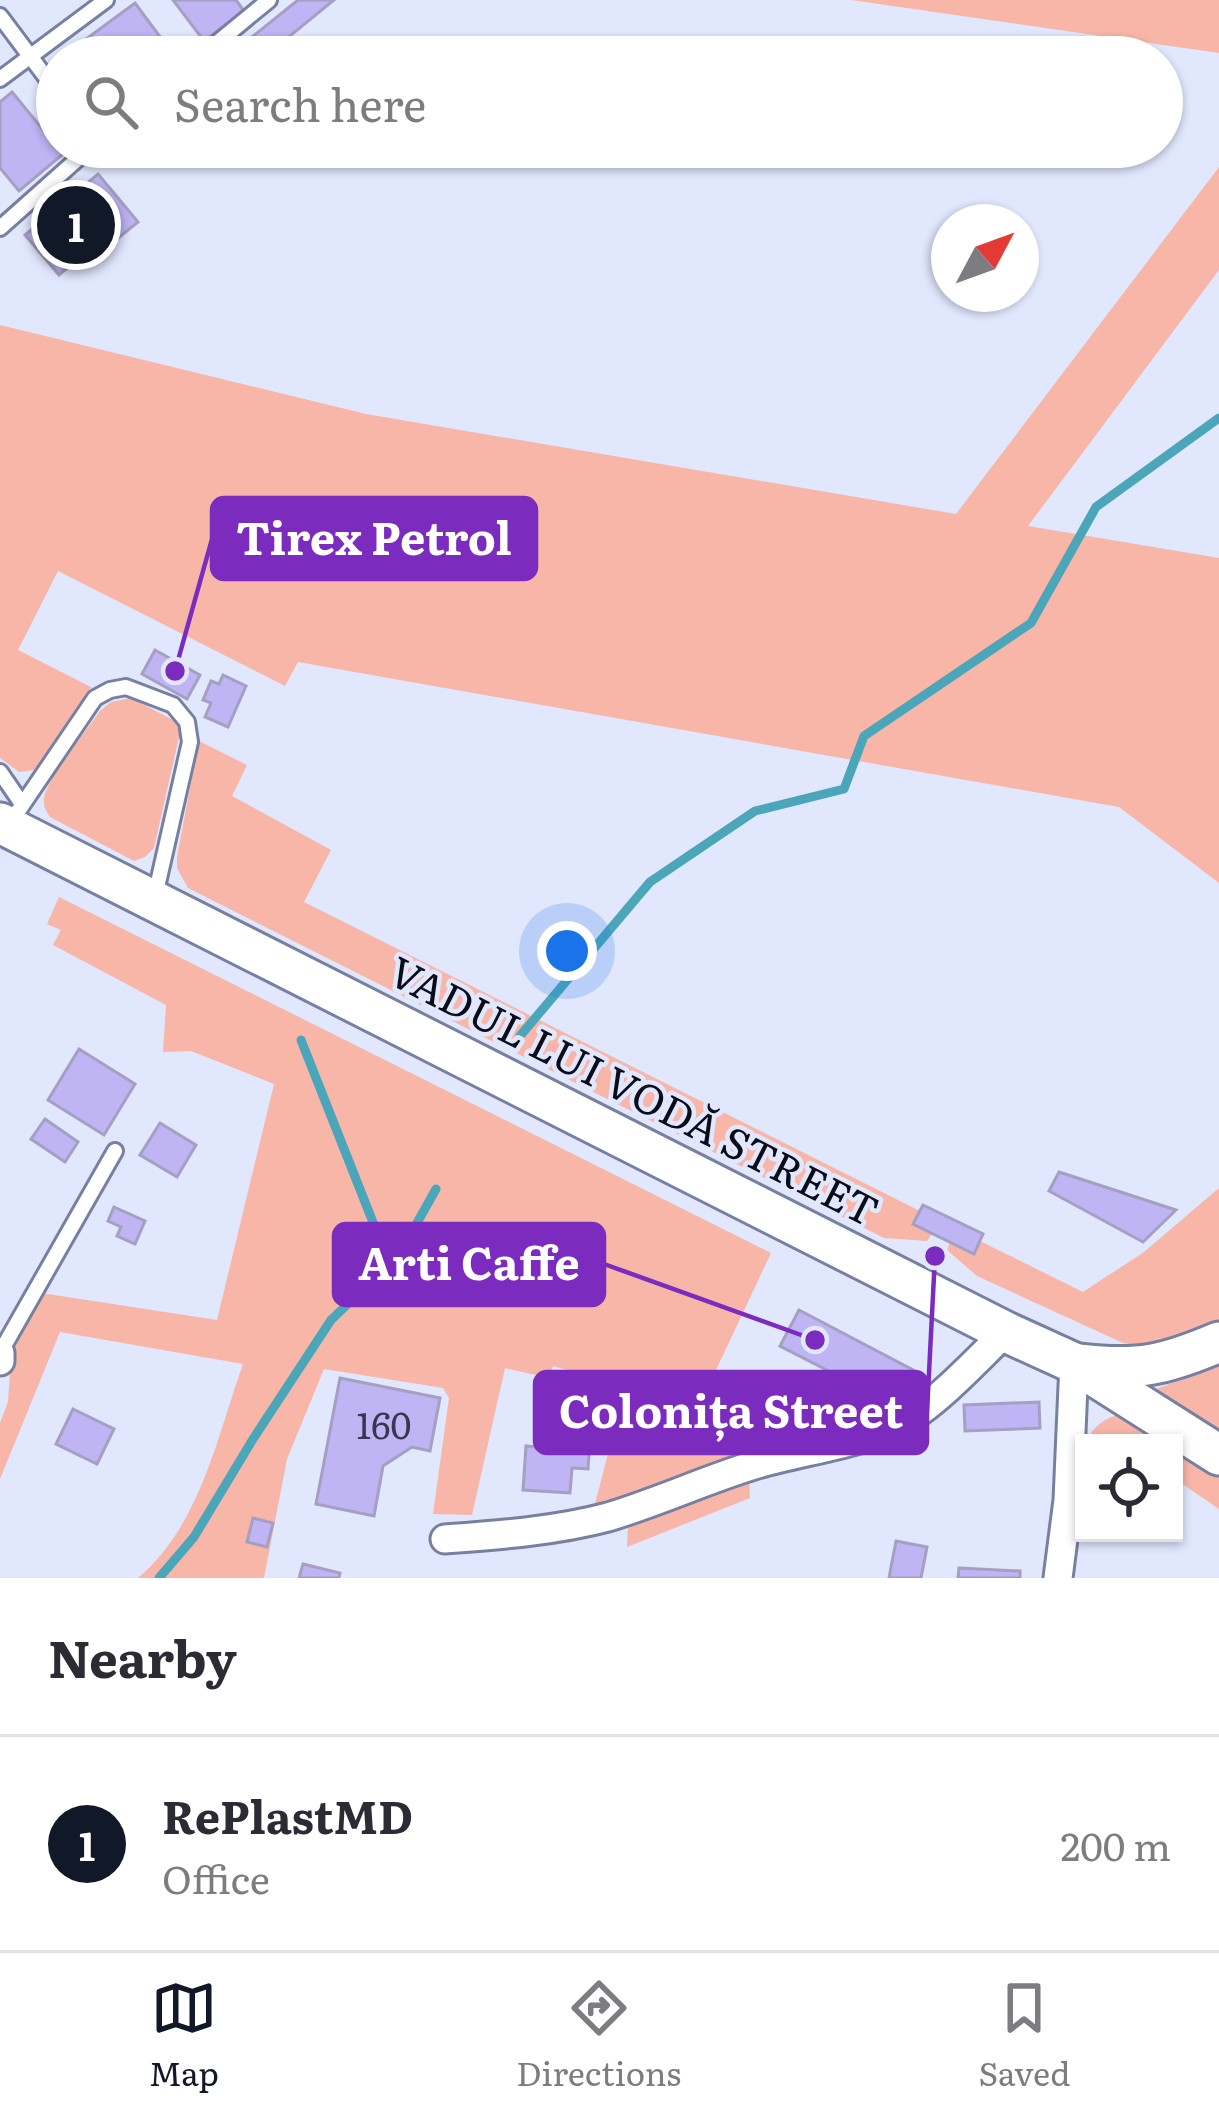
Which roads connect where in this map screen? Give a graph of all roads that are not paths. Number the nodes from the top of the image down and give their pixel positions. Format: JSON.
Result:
{"nodes":[{"id":1,"x":106,"y":0,"type":"edge"},
{"id":2,"x":269,"y":0,"type":"edge"},
{"id":3,"x":0,"y":16,"type":"edge"},
{"id":4,"x":59,"y":36,"type":"edge"},
{"id":5,"x":225,"y":36,"type":"edge"},
{"id":6,"x":36,"y":53,"type":"edge"},
{"id":7,"x":30,"y":58,"type":"junction"},
{"id":8,"x":36,"y":66,"type":"edge"},
{"id":9,"x":0,"y":79,"type":"edge"},
{"id":10,"x":67,"y":168,"type":"edge"},
{"id":11,"x":0,"y":228,"type":"edge"},
{"id":12,"x":0,"y":772,"type":"edge"},
{"id":13,"x":10,"y":818,"type":"edge"},
{"id":14,"x":154,"y":901,"type":"junction"},
{"id":15,"x":116,"y":1151,"type":"dead end"},
{"id":16,"x":1006,"y":1332,"type":"junction"},
{"id":17,"x":1219,"y":1342,"type":"edge"},
{"id":18,"x":0,"y":1357,"type":"edge"},
{"id":19,"x":1074,"y":1363,"type":"junction"},
{"id":20,"x":1219,"y":1455,"type":"edge"},
{"id":21,"x":445,"y":1539,"type":"dead end"},
{"id":22,"x":1058,"y":1578,"type":"edge"}],
"edges":[{"from":1,"to":4,"type":"lane"},
{"from":2,"to":5,"type":"lane"},
{"from":3,"to":7,"type":"lane"},
{"from":6,"to":7,"type":"lane"},
{"from":7,"to":8,"type":"lane"},
{"from":7,"to":9,"type":"lane"},
{"from":10,"to":11,"type":"lane"},
{"from":12,"to":13,"type":"lane"},
{"from":13,"to":14,"type":"main road","name":"VADUL LUI VODĂ STREET"},
{"from":13,"to":14,"type":"lane"},
{"from":14,"to":16,"type":"main road","name":"VADUL LUI VODĂ STREET"},
{"from":15,"to":18,"type":"lane"},
{"from":16,"to":19,"type":"main road","name":"VADUL LUI VODĂ STREET"},
{"from":16,"to":21,"type":"street"},
{"from":17,"to":19,"type":"main road"},
{"from":19,"to":20,"type":"main road","name":"VADUL LUI VODĂ STREET"},
{"from":19,"to":22,"type":"street"}]}
